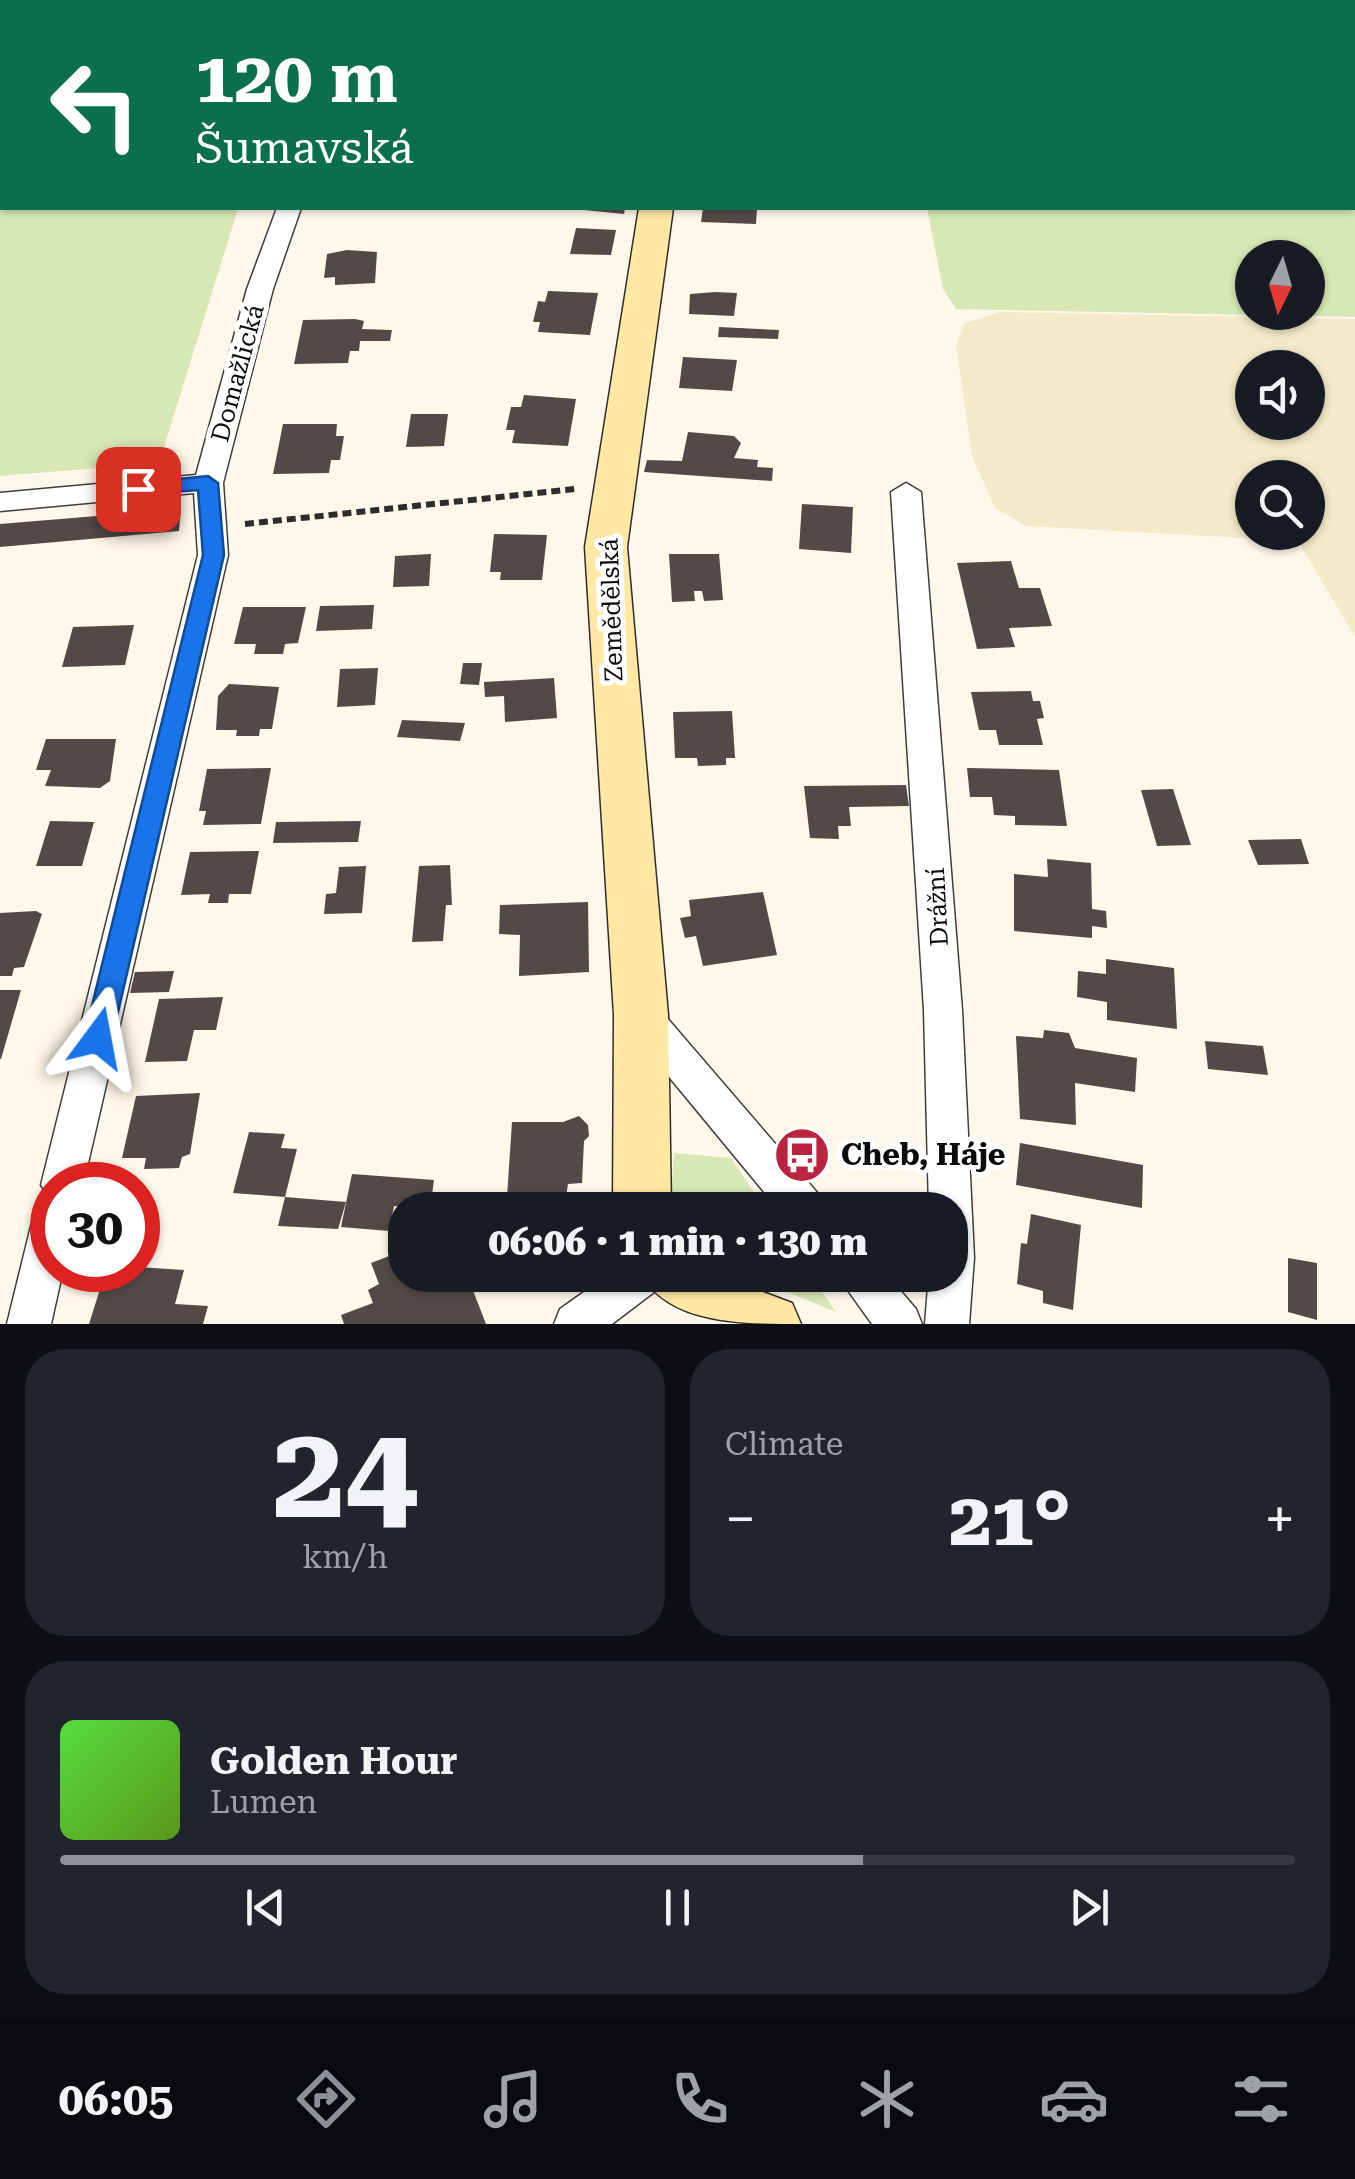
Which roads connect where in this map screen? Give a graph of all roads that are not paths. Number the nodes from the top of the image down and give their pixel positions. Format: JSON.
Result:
{"nodes":[{"id":1,"x":287,"y":210,"type":"edge"},
{"id":2,"x":656,"y":210,"type":"edge"},
{"id":3,"x":208,"y":483,"type":"junction"},
{"id":4,"x":906,"y":492,"type":"dead end"},
{"id":5,"x":0,"y":502,"type":"edge"},
{"id":6,"x":642,"y":1015,"type":"junction"},
{"id":7,"x":68,"y":1162,"type":"edge"},
{"id":8,"x":642,"y":1192,"type":"edge"},
{"id":9,"x":790,"y":1192,"type":"edge"},
{"id":10,"x":37,"y":1292,"type":"edge"},
{"id":11,"x":620,"y":1292,"type":"edge"},
{"id":12,"x":693,"y":1292,"type":"edge"},
{"id":13,"x":873,"y":1292,"type":"edge"},
{"id":14,"x":29,"y":1324,"type":"edge"},
{"id":15,"x":576,"y":1324,"type":"edge"},
{"id":16,"x":770,"y":1324,"type":"edge"},
{"id":17,"x":900,"y":1324,"type":"edge"},
{"id":18,"x":948,"y":1324,"type":"edge"}],
"edges":[{"from":1,"to":3,"type":"street","name":"Domažlická"},
{"from":2,"to":6,"type":"street","name":"Zemědělská"},
{"from":3,"to":5,"type":"street"},
{"from":3,"to":7,"type":"street","name":"Domažlická"},
{"from":4,"to":18,"type":"street","name":"Drážní"},
{"from":6,"to":8,"type":"street","name":"Zemědělská"},
{"from":6,"to":9,"type":"street"},
{"from":10,"to":14,"type":"street"},
{"from":11,"to":15,"type":"street"},
{"from":12,"to":16,"type":"street"},
{"from":13,"to":17,"type":"street"}]}
